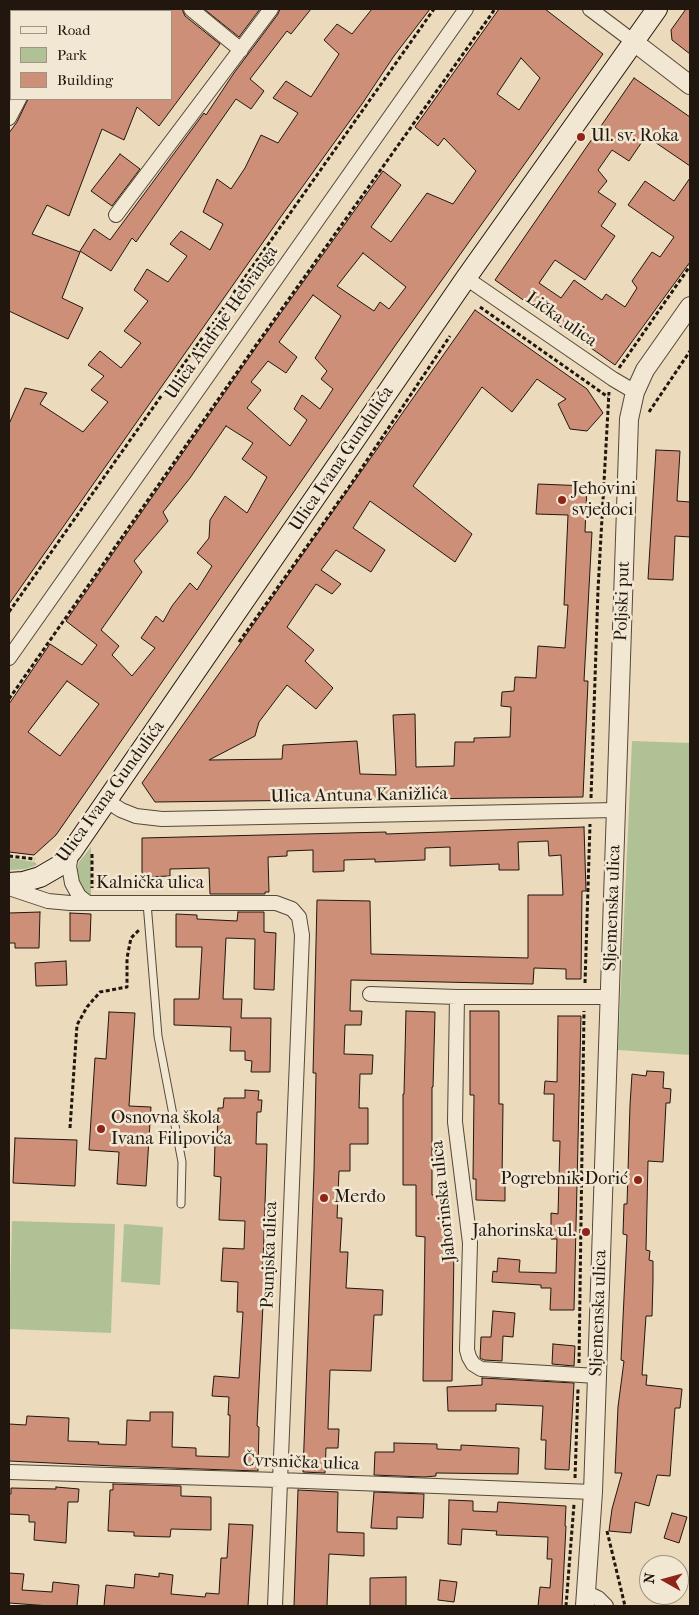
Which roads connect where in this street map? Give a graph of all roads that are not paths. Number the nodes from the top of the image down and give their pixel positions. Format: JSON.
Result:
{"nodes":[{"id":1,"x":191,"y":9,"type":"edge"},
{"id":2,"x":271,"y":9,"type":"edge"},
{"id":3,"x":466,"y":9,"type":"edge"},
{"id":4,"x":590,"y":9,"type":"edge"},
{"id":5,"x":657,"y":9,"type":"edge"},
{"id":6,"x":634,"y":42,"type":"junction"},
{"id":7,"x":241,"y":50,"type":"junction"},
{"id":8,"x":690,"y":85,"type":"edge"},
{"id":9,"x":18,"y":100,"type":"edge"},
{"id":10,"x":9,"y":118,"type":"edge"},
{"id":11,"x":116,"y":215,"type":"dead end"},
{"id":12,"x":474,"y":283,"type":"junction"},
{"id":13,"x":690,"y":306,"type":"edge"},
{"id":14,"x":634,"y":392,"type":"junction"},
{"id":15,"x":9,"y":658,"type":"edge"},
{"id":16,"x":107,"y":801,"type":"junction"},
{"id":17,"x":616,"y":810,"type":"junction"},
{"id":18,"x":72,"y":851,"type":"junction"},
{"id":19,"x":9,"y":883,"type":"edge"},
{"id":20,"x":9,"y":888,"type":"edge"},
{"id":21,"x":90,"y":903,"type":"junction"},
{"id":22,"x":147,"y":903,"type":"junction"},
{"id":23,"x":292,"y":909,"type":"joint"},
{"id":24,"x":370,"y":994,"type":"dead end"},
{"id":25,"x":456,"y":997,"type":"junction"},
{"id":26,"x":609,"y":998,"type":"junction"},
{"id":27,"x":181,"y":1204,"type":"dead end"},
{"id":28,"x":597,"y":1376,"type":"junction"},
{"id":29,"x":9,"y":1472,"type":"edge"},
{"id":30,"x":279,"y":1480,"type":"junction"},
{"id":31,"x":593,"y":1492,"type":"junction"},
{"id":32,"x":586,"y":1599,"type":"edge"},
{"id":33,"x":275,"y":1606,"type":"edge"},
{"id":34,"x":606,"y":1606,"type":"edge"}],
"edges":[{"from":1,"to":7,"type":"street"},
{"from":2,"to":7,"type":"street"},
{"from":3,"to":15,"type":"street","name":"Ulica Andrije Hebranga"},
{"from":4,"to":6,"type":"street"},
{"from":5,"to":6,"type":"main road","name":"Ulica Ivana Gundulića"},
{"from":6,"to":8,"type":"street"},
{"from":6,"to":12,"type":"main road","name":"Ulica Ivana Gundulića"},
{"from":7,"to":11,"type":"street"},
{"from":9,"to":10,"type":"street"},
{"from":12,"to":14,"type":"street","name":"Lička ulica"},
{"from":12,"to":16,"type":"main road","name":"Ulica Ivana Gundulića"},
{"from":13,"to":14,"type":"street","name":"Poljski put"},
{"from":14,"to":17,"type":"street","name":"Poljski put"},
{"from":16,"to":17,"type":"street","name":"Ulica Antuna Kanižlića"},
{"from":16,"to":18,"type":"main road","name":"Ulica Ivana Gundulića"},
{"from":17,"to":26,"type":"street","name":"Sljemenska ulica"},
{"from":18,"to":19,"type":"main road","name":"Ulica Ivana Gundulića"},
{"from":18,"to":21,"type":"street"},
{"from":20,"to":21,"type":"street","name":"Kalnička ulica"},
{"from":21,"to":22,"type":"street","name":"Kalnička ulica"},
{"from":22,"to":23,"type":"street","name":"Kalnička ulica"},
{"from":22,"to":27,"type":"lane"},
{"from":23,"to":30,"type":"street","name":"Psunjska ulica"},
{"from":24,"to":25,"type":"street"},
{"from":25,"to":26,"type":"street"},
{"from":25,"to":28,"type":"street","name":"Jahorinska ulica"},
{"from":26,"to":28,"type":"street","name":"Sljemenska ulica"},
{"from":28,"to":31,"type":"street","name":"Sljemenska ulica"},
{"from":29,"to":30,"type":"street","name":"Čvrsnička ulica"},
{"from":30,"to":31,"type":"street","name":"Čvrsnička ulica"},
{"from":30,"to":33,"type":"street","name":"Psunjska ulica"},
{"from":31,"to":32,"type":"street","name":"Sljemenska ulica"},
{"from":32,"to":34,"type":"street"}]}
